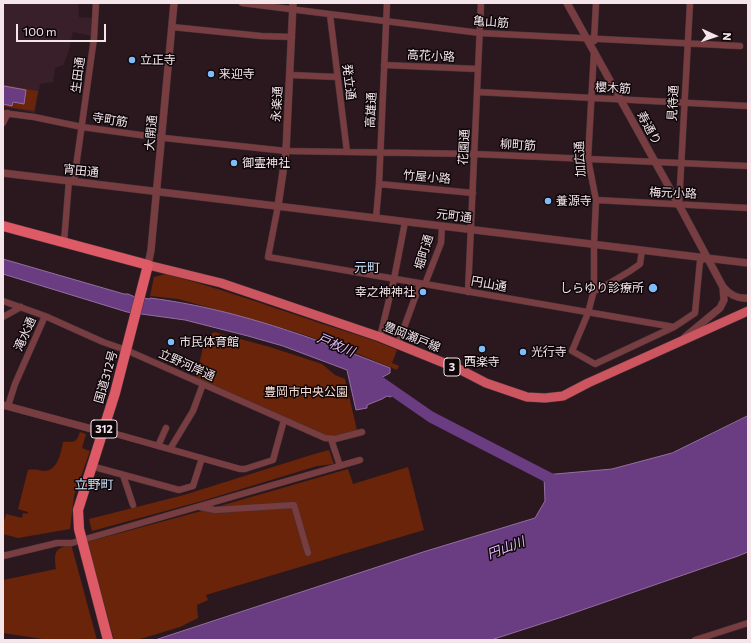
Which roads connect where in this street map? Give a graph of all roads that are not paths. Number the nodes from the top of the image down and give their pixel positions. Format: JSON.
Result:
{"nodes":[{"id":1,"x":96,"y":3,"type":"edge"},
{"id":2,"x":174,"y":3,"type":"edge"},
{"id":3,"x":242,"y":3,"type":"edge"},
{"id":4,"x":387,"y":3,"type":"edge"},
{"id":5,"x":481,"y":3,"type":"edge"},
{"id":6,"x":566,"y":3,"type":"edge"},
{"id":7,"x":596,"y":3,"type":"edge"},
{"id":8,"x":690,"y":3,"type":"edge"},
{"id":9,"x":293,"y":6,"type":"edge"},
{"id":10,"x":330,"y":15,"type":"junction"},
{"id":11,"x":386,"y":22,"type":"junction"},
{"id":12,"x":172,"y":27,"type":"junction"},
{"id":13,"x":480,"y":33,"type":"junction"},
{"id":14,"x":292,"y":37,"type":"junction"},
{"id":15,"x":590,"y":39,"type":"junction"},
{"id":16,"x":688,"y":44,"type":"junction"},
{"id":17,"x":740,"y":46,"type":"dead end"},
{"id":18,"x":594,"y":51,"type":"junction"},
{"id":19,"x":384,"y":65,"type":"junction"},
{"id":20,"x":478,"y":69,"type":"junction"},
{"id":21,"x":290,"y":75,"type":"junction"},
{"id":22,"x":337,"y":77,"type":"junction"},
{"id":23,"x":477,"y":92,"type":"junction"},
{"id":24,"x":591,"y":98,"type":"junction"},
{"id":25,"x":620,"y":99,"type":"junction"},
{"id":26,"x":684,"y":103,"type":"junction"},
{"id":27,"x":748,"y":106,"type":"edge"},
{"id":28,"x":5,"y":113,"type":"edge"},
{"id":29,"x":3,"y":123,"type":"edge"},
{"id":30,"x":82,"y":126,"type":"junction"},
{"id":31,"x":162,"y":138,"type":"junction"},
{"id":32,"x":286,"y":151,"type":"junction"},
{"id":33,"x":347,"y":152,"type":"junction"},
{"id":34,"x":380,"y":152,"type":"junction"},
{"id":35,"x":475,"y":154,"type":"junction"},
{"id":36,"x":588,"y":159,"type":"junction"},
{"id":37,"x":655,"y":162,"type":"junction"},
{"id":38,"x":681,"y":163,"type":"junction"},
{"id":39,"x":748,"y":166,"type":"edge"},
{"id":40,"x":3,"y":173,"type":"edge"},
{"id":41,"x":71,"y":181,"type":"junction"},
{"id":42,"x":379,"y":184,"type":"junction"},
{"id":43,"x":157,"y":191,"type":"junction"},
{"id":44,"x":473,"y":193,"type":"junction"},
{"id":45,"x":596,"y":200,"type":"junction"},
{"id":46,"x":679,"y":205,"type":"junction"},
{"id":47,"x":278,"y":206,"type":"junction"},
{"id":48,"x":748,"y":208,"type":"edge"},
{"id":49,"x":376,"y":218,"type":"junction"},
{"id":50,"x":405,"y":222,"type":"junction"},
{"id":51,"x":3,"y":226,"type":"edge"},
{"id":52,"x":442,"y":226,"type":"junction"},
{"id":53,"x":471,"y":229,"type":"junction"},
{"id":54,"x":64,"y":242,"type":"junction"},
{"id":55,"x":594,"y":244,"type":"junction"},
{"id":56,"x":642,"y":250,"type":"junction"},
{"id":57,"x":709,"y":261,"type":"junction"},
{"id":58,"x":748,"y":263,"type":"edge"},
{"id":59,"x":148,"y":265,"type":"junction"},
{"id":60,"x":394,"y":279,"type":"junction"},
{"id":61,"x":423,"y":284,"type":"junction"},
{"id":62,"x":723,"y":286,"type":"junction"},
{"id":63,"x":594,"y":290,"type":"junction"},
{"id":64,"x":468,"y":292,"type":"junction"},
{"id":65,"x":748,"y":298,"type":"edge"},
{"id":66,"x":3,"y":301,"type":"edge"},
{"id":67,"x":21,"y":307,"type":"junction"},
{"id":68,"x":748,"y":311,"type":"edge"},
{"id":69,"x":588,"y":313,"type":"junction"},
{"id":70,"x":46,"y":316,"type":"junction"},
{"id":71,"x":3,"y":317,"type":"edge"},
{"id":72,"x":674,"y":327,"type":"junction"},
{"id":73,"x":380,"y":337,"type":"junction"},
{"id":74,"x":680,"y":342,"type":"junction"},
{"id":75,"x":398,"y":344,"type":"junction"},
{"id":76,"x":126,"y":350,"type":"junction"},
{"id":77,"x":203,"y":384,"type":"junction"},
{"id":78,"x":5,"y":405,"type":"edge"},
{"id":79,"x":284,"y":420,"type":"junction"},
{"id":80,"x":166,"y":428,"type":"dead end"},
{"id":81,"x":103,"y":432,"type":"junction"},
{"id":82,"x":362,"y":432,"type":"dead end"},
{"id":83,"x":331,"y":440,"type":"junction"},
{"id":84,"x":158,"y":446,"type":"junction"},
{"id":85,"x":170,"y":449,"type":"junction"},
{"id":86,"x":202,"y":458,"type":"junction"},
{"id":87,"x":360,"y":460,"type":"dead end"},
{"id":88,"x":92,"y":466,"type":"junction"},
{"id":89,"x":340,"y":466,"type":"junction"},
{"id":90,"x":123,"y":475,"type":"junction"},
{"id":91,"x":132,"y":505,"type":"dead end"},
{"id":92,"x":200,"y":506,"type":"junction"},
{"id":93,"x":82,"y":543,"type":"junction"},
{"id":94,"x":308,"y":553,"type":"dead end"},
{"id":95,"x":3,"y":556,"type":"edge"},
{"id":96,"x":748,"y":623,"type":"edge"},
{"id":97,"x":108,"y":640,"type":"edge"},
{"id":98,"x":694,"y":640,"type":"edge"}],
"edges":[{"from":1,"to":30,"type":"street","name":"生田通"},
{"from":2,"to":12,"type":"street","name":"大開通"},
{"from":3,"to":9,"type":"street","name":"亀山筋"},
{"from":4,"to":11,"type":"street","name":"高雄通"},
{"from":5,"to":13,"type":"street","name":"花園通"},
{"from":6,"to":15,"type":"street","name":"寿通り"},
{"from":7,"to":15,"type":"street"},
{"from":8,"to":16,"type":"street","name":"見待通"},
{"from":9,"to":10,"type":"street","name":"亀山筋"},
{"from":9,"to":14,"type":"street","name":"永楽通"},
{"from":10,"to":11,"type":"street","name":"亀山筋"},
{"from":10,"to":22,"type":"street","name":"発立通"},
{"from":11,"to":13,"type":"street","name":"亀山筋"},
{"from":11,"to":19,"type":"street","name":"高雄通"},
{"from":12,"to":14,"type":"street"},
{"from":12,"to":31,"type":"street","name":"大開通"},
{"from":13,"to":15,"type":"street","name":"亀山筋"},
{"from":13,"to":20,"type":"street","name":"花園通"},
{"from":14,"to":21,"type":"street","name":"永楽通"},
{"from":15,"to":16,"type":"street","name":"亀山筋"},
{"from":15,"to":18,"type":"street","name":"寿通り"},
{"from":16,"to":17,"type":"street","name":"亀山筋"},
{"from":16,"to":26,"type":"street","name":"見待通"},
{"from":18,"to":24,"type":"street","name":"加広通"},
{"from":18,"to":25,"type":"street","name":"寿通り"},
{"from":19,"to":20,"type":"street","name":"高花小路"},
{"from":19,"to":34,"type":"street","name":"高雄通"},
{"from":20,"to":23,"type":"street","name":"花園通"},
{"from":21,"to":22,"type":"street"},
{"from":21,"to":32,"type":"street","name":"永楽通"},
{"from":22,"to":33,"type":"street","name":"発立通"},
{"from":23,"to":24,"type":"street","name":"櫻木筋"},
{"from":23,"to":35,"type":"street","name":"花園通"},
{"from":24,"to":25,"type":"street","name":"櫻木筋"},
{"from":24,"to":36,"type":"street","name":"加広通"},
{"from":25,"to":26,"type":"street","name":"櫻木筋"},
{"from":25,"to":37,"type":"street","name":"寿通り"},
{"from":26,"to":27,"type":"street","name":"櫻木筋"},
{"from":26,"to":38,"type":"street","name":"見待通"},
{"from":28,"to":29,"type":"street"},
{"from":28,"to":30,"type":"street","name":"寺町筋"},
{"from":30,"to":31,"type":"street","name":"寺町筋"},
{"from":30,"to":41,"type":"street","name":"生田通"},
{"from":31,"to":32,"type":"street","name":"寺町筋"},
{"from":31,"to":43,"type":"street","name":"大開通"},
{"from":32,"to":33,"type":"street","name":"柳町筋"},
{"from":32,"to":47,"type":"street","name":"永楽通"},
{"from":33,"to":34,"type":"street","name":"柳町筋"},
{"from":34,"to":35,"type":"street","name":"柳町筋"},
{"from":34,"to":42,"type":"street","name":"高雄通"},
{"from":35,"to":36,"type":"street","name":"柳町筋"},
{"from":35,"to":44,"type":"street","name":"花園通"},
{"from":36,"to":37,"type":"street","name":"柳町筋"},
{"from":36,"to":45,"type":"street","name":"加広通"},
{"from":37,"to":38,"type":"street","name":"柳町筋"},
{"from":37,"to":46,"type":"street","name":"寿通り"},
{"from":38,"to":39,"type":"street","name":"柳町筋"},
{"from":38,"to":46,"type":"street","name":"見待通"},
{"from":40,"to":41,"type":"street","name":"宵田通"},
{"from":41,"to":43,"type":"street","name":"宵田通"},
{"from":41,"to":54,"type":"street","name":"生田通"},
{"from":42,"to":44,"type":"street","name":"竹屋小路"},
{"from":42,"to":49,"type":"street","name":"高雄通"},
{"from":43,"to":47,"type":"street","name":"元町通"},
{"from":43,"to":59,"type":"street","name":"大開通"},
{"from":44,"to":53,"type":"street","name":"花園通"},
{"from":45,"to":46,"type":"street","name":"梅元小路"},
{"from":45,"to":55,"type":"street","name":"加広通"},
{"from":46,"to":48,"type":"street","name":"梅元小路"},
{"from":46,"to":57,"type":"street","name":"寿通り"},
{"from":47,"to":49,"type":"street","name":"元町通"},
{"from":47,"to":60,"type":"street","name":"円山通"},
{"from":49,"to":50,"type":"street","name":"元町通"},
{"from":50,"to":52,"type":"street","name":"元町通"},
{"from":50,"to":60,"type":"street"},
{"from":51,"to":54,"type":"highway"},
{"from":52,"to":53,"type":"street","name":"元町通"},
{"from":52,"to":61,"type":"street","name":"堀町通"},
{"from":53,"to":55,"type":"street","name":"元町通"},
{"from":53,"to":64,"type":"street","name":"花園通"},
{"from":54,"to":59,"type":"highway"},
{"from":55,"to":56,"type":"street","name":"元町通"},
{"from":55,"to":63,"type":"street","name":"加広通"},
{"from":56,"to":57,"type":"street","name":"元町通"},
{"from":56,"to":63,"type":"street"},
{"from":57,"to":58,"type":"street","name":"元町通"},
{"from":57,"to":62,"type":"street","name":"寿通り"},
{"from":57,"to":72,"type":"street"},
{"from":59,"to":73,"type":"main road","name":"豊岡瀬戸線","number":"3"},
{"from":59,"to":76,"type":"highway","name":"国道312号","number":"312"},
{"from":60,"to":61,"type":"street","name":"円山通"},
{"from":60,"to":73,"type":"street"},
{"from":61,"to":64,"type":"street","name":"円山通"},
{"from":61,"to":75,"type":"street","name":"堀町通"},
{"from":62,"to":65,"type":"street"},
{"from":62,"to":74,"type":"street"},
{"from":63,"to":69,"type":"street","name":"加広通"},
{"from":64,"to":69,"type":"street","name":"円山通"},
{"from":66,"to":67,"type":"street","name":"立野河岸通"},
{"from":67,"to":70,"type":"street","name":"立野河岸通"},
{"from":67,"to":71,"type":"street"},
{"from":68,"to":74,"type":"main road","name":"豊岡瀬戸線","number":"3"},
{"from":69,"to":72,"type":"street","name":"円山通"},
{"from":69,"to":72,"type":"street","name":"加広通"},
{"from":70,"to":76,"type":"street","name":"立野河岸通"},
{"from":70,"to":78,"type":"street","name":"滝水通"},
{"from":73,"to":75,"type":"main road","name":"豊岡瀬戸線","number":"3"},
{"from":74,"to":75,"type":"main road","name":"豊岡瀬戸線","number":"3"},
{"from":76,"to":77,"type":"street","name":"立野河岸通"},
{"from":76,"to":81,"type":"highway","name":"国道312号","number":"312"},
{"from":77,"to":79,"type":"street","name":"立野河岸通"},
{"from":77,"to":85,"type":"street"},
{"from":78,"to":81,"type":"street"},
{"from":79,"to":83,"type":"street","name":"立野河岸通"},
{"from":79,"to":86,"type":"street"},
{"from":80,"to":84,"type":"street"},
{"from":81,"to":84,"type":"street"},
{"from":81,"to":88,"type":"highway","name":"国道312号","number":"312"},
{"from":82,"to":83,"type":"street"},
{"from":83,"to":89,"type":"street"},
{"from":84,"to":85,"type":"street"},
{"from":85,"to":86,"type":"street"},
{"from":86,"to":90,"type":"street"},
{"from":87,"to":89,"type":"street"},
{"from":88,"to":90,"type":"street"},
{"from":88,"to":93,"type":"highway","name":"国道312号","number":"312"},
{"from":89,"to":92,"type":"street"},
{"from":90,"to":91,"type":"street"},
{"from":92,"to":93,"type":"street"},
{"from":92,"to":94,"type":"street"},
{"from":93,"to":95,"type":"street"},
{"from":93,"to":97,"type":"highway","name":"国道312号","number":"312"},
{"from":96,"to":98,"type":"street"}]}
